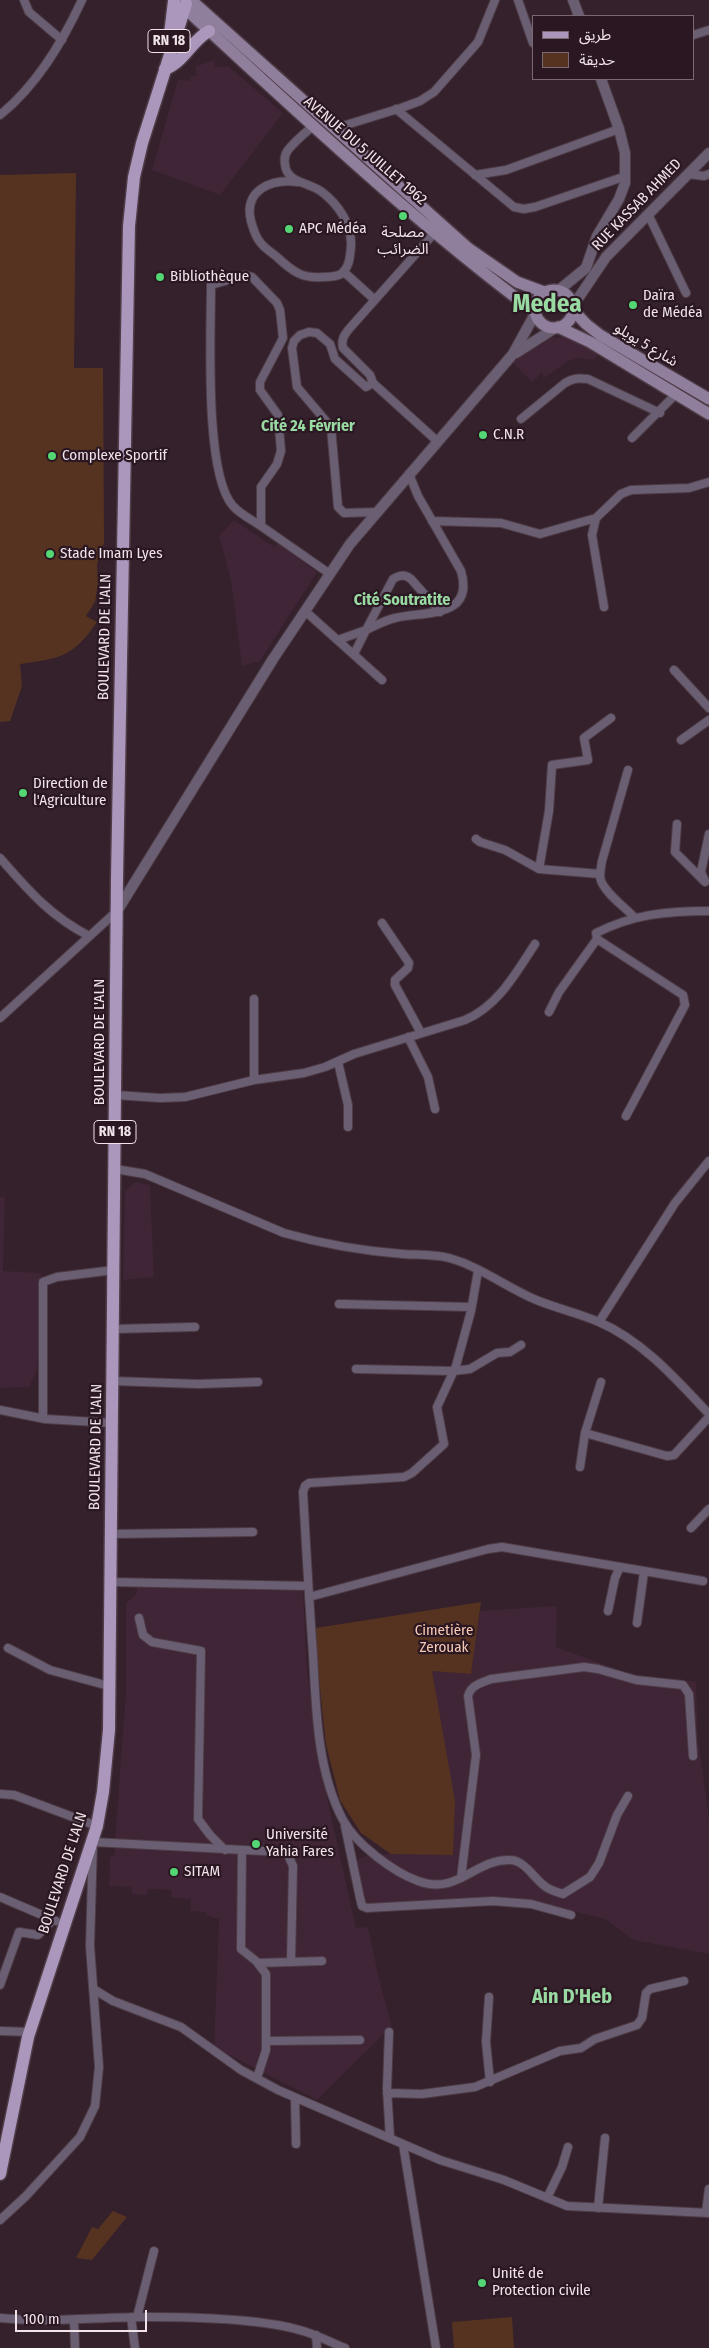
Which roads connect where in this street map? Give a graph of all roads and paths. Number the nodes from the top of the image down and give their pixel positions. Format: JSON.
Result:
{"nodes":[{"id":1,"x":24,"y":0,"type":"edge"},
{"id":2,"x":82,"y":0,"type":"edge"},
{"id":3,"x":494,"y":0,"type":"edge"},
{"id":4,"x":518,"y":0,"type":"edge"},
{"id":5,"x":573,"y":0,"type":"edge"},
{"id":6,"x":182,"y":3,"type":"edge"},
{"id":7,"x":579,"y":15,"type":"edge"},
{"id":8,"x":709,"y":30,"type":"edge"},
{"id":9,"x":209,"y":31,"type":"junction"},
{"id":10,"x":694,"y":34,"type":"edge"},
{"id":11,"x":62,"y":40,"type":"junction"},
{"id":12,"x":532,"y":40,"type":"edge"},
{"id":13,"x":164,"y":75,"type":"junction"},
{"id":14,"x":601,"y":80,"type":"edge"},
{"id":15,"x":396,"y":109,"type":"junction"},
{"id":16,"x":0,"y":115,"type":"edge"},
{"id":17,"x":313,"y":126,"type":"junction"},
{"id":18,"x":333,"y":128,"type":"junction"},
{"id":19,"x":620,"y":129,"type":"junction"},
{"id":20,"x":709,"y":153,"type":"edge"},
{"id":21,"x":688,"y":174,"type":"junction"},
{"id":22,"x":709,"y":174,"type":"edge"},
{"id":23,"x":475,"y":175,"type":"junction"},
{"id":24,"x":626,"y":176,"type":"junction"},
{"id":25,"x":298,"y":182,"type":"junction"},
{"id":26,"x":648,"y":214,"type":"junction"},
{"id":27,"x":439,"y":229,"type":"junction"},
{"id":28,"x":591,"y":258,"type":"junction"},
{"id":29,"x":600,"y":264,"type":"junction"},
{"id":30,"x":344,"y":272,"type":"junction"},
{"id":31,"x":559,"y":290,"type":"junction"},
{"id":32,"x":544,"y":292,"type":"junction"},
{"id":33,"x":686,"y":293,"type":"dead end"},
{"id":34,"x":375,"y":300,"type":"junction"},
{"id":35,"x":573,"y":308,"type":"junction"},
{"id":36,"x":535,"y":313,"type":"junction"},
{"id":37,"x":557,"y":328,"type":"junction"},
{"id":38,"x":513,"y":354,"type":"junction"},
{"id":39,"x":373,"y":383,"type":"junction"},
{"id":40,"x":676,"y":394,"type":"junction"},
{"id":41,"x":709,"y":399,"type":"edge"},
{"id":42,"x":660,"y":413,"type":"junction"},
{"id":43,"x":709,"y":414,"type":"edge"},
{"id":44,"x":521,"y":419,"type":"dead end"},
{"id":45,"x":632,"y":438,"type":"dead end"},
{"id":46,"x":437,"y":441,"type":"junction"},
{"id":47,"x":409,"y":474,"type":"junction"},
{"id":48,"x":709,"y":482,"type":"edge"},
{"id":49,"x":378,"y":512,"type":"junction"},
{"id":50,"x":596,"y":518,"type":"junction"},
{"id":51,"x":432,"y":521,"type":"junction"},
{"id":52,"x":261,"y":526,"type":"junction"},
{"id":53,"x":330,"y":574,"type":"junction"},
{"id":54,"x":604,"y":607,"type":"dead end"},
{"id":55,"x":305,"y":610,"type":"junction"},
{"id":56,"x":440,"y":612,"type":"junction"},
{"id":57,"x":366,"y":630,"type":"junction"},
{"id":58,"x":338,"y":640,"type":"junction"},
{"id":59,"x":354,"y":654,"type":"junction"},
{"id":60,"x":674,"y":670,"type":"dead end"},
{"id":61,"x":382,"y":680,"type":"dead end"},
{"id":62,"x":709,"y":708,"type":"edge"},
{"id":63,"x":611,"y":718,"type":"dead end"},
{"id":64,"x":709,"y":720,"type":"edge"},
{"id":65,"x":681,"y":740,"type":"dead end"},
{"id":66,"x":628,"y":770,"type":"dead end"},
{"id":67,"x":677,"y":824,"type":"dead end"},
{"id":68,"x":709,"y":834,"type":"edge"},
{"id":69,"x":476,"y":839,"type":"dead end"},
{"id":70,"x":0,"y":858,"type":"edge"},
{"id":71,"x":539,"y":870,"type":"junction"},
{"id":72,"x":600,"y":874,"type":"junction"},
{"id":73,"x":707,"y":884,"type":"edge"},
{"id":74,"x":117,"y":911,"type":"junction"},
{"id":75,"x":709,"y":911,"type":"edge"},
{"id":76,"x":635,"y":918,"type":"junction"},
{"id":77,"x":382,"y":923,"type":"dead end"},
{"id":78,"x":89,"y":936,"type":"junction"},
{"id":79,"x":597,"y":938,"type":"junction"},
{"id":80,"x":536,"y":944,"type":"dead end"},
{"id":81,"x":254,"y":998,"type":"dead end"},
{"id":82,"x":549,"y":1012,"type":"dead end"},
{"id":83,"x":0,"y":1018,"type":"edge"},
{"id":84,"x":421,"y":1033,"type":"junction"},
{"id":85,"x":408,"y":1037,"type":"junction"},
{"id":86,"x":338,"y":1062,"type":"junction"},
{"id":87,"x":254,"y":1080,"type":"junction"},
{"id":88,"x":115,"y":1095,"type":"junction"},
{"id":89,"x":435,"y":1109,"type":"dead end"},
{"id":90,"x":626,"y":1116,"type":"dead end"},
{"id":91,"x":348,"y":1127,"type":"dead end"},
{"id":92,"x":709,"y":1161,"type":"edge"},
{"id":93,"x":115,"y":1169,"type":"junction"},
{"id":94,"x":114,"y":1270,"type":"junction"},
{"id":95,"x":478,"y":1271,"type":"junction"},
{"id":96,"x":339,"y":1304,"type":"dead end"},
{"id":97,"x":471,"y":1307,"type":"junction"},
{"id":98,"x":599,"y":1322,"type":"junction"},
{"id":99,"x":195,"y":1328,"type":"dead end"},
{"id":100,"x":114,"y":1330,"type":"junction"},
{"id":101,"x":521,"y":1345,"type":"dead end"},
{"id":102,"x":356,"y":1369,"type":"dead end"},
{"id":103,"x":453,"y":1372,"type":"junction"},
{"id":104,"x":113,"y":1381,"type":"junction"},
{"id":105,"x":258,"y":1382,"type":"dead end"},
{"id":106,"x":601,"y":1382,"type":"dead end"},
{"id":107,"x":0,"y":1410,"type":"edge"},
{"id":108,"x":709,"y":1416,"type":"edge"},
{"id":109,"x":43,"y":1418,"type":"junction"},
{"id":110,"x":112,"y":1423,"type":"junction"},
{"id":111,"x":585,"y":1433,"type":"junction"},
{"id":112,"x":580,"y":1468,"type":"dead end"},
{"id":113,"x":709,"y":1509,"type":"edge"},
{"id":114,"x":691,"y":1528,"type":"dead end"},
{"id":115,"x":252,"y":1532,"type":"dead end"},
{"id":116,"x":110,"y":1534,"type":"junction"},
{"id":117,"x":620,"y":1567,"type":"junction"},
{"id":118,"x":644,"y":1572,"type":"junction"},
{"id":119,"x":703,"y":1581,"type":"dead end"},
{"id":120,"x":110,"y":1582,"type":"junction"},
{"id":121,"x":308,"y":1586,"type":"junction"},
{"id":122,"x":309,"y":1597,"type":"junction"},
{"id":123,"x":608,"y":1611,"type":"dead end"},
{"id":124,"x":139,"y":1618,"type":"dead end"},
{"id":125,"x":637,"y":1623,"type":"dead end"},
{"id":126,"x":8,"y":1648,"type":"dead end"},
{"id":127,"x":109,"y":1686,"type":"junction"},
{"id":128,"x":693,"y":1756,"type":"dead end"},
{"id":129,"x":0,"y":1786,"type":"edge"},
{"id":130,"x":0,"y":1794,"type":"edge"},
{"id":131,"x":14,"y":1795,"type":"junction"},
{"id":132,"x":628,"y":1796,"type":"dead end"},
{"id":133,"x":344,"y":1822,"type":"junction"},
{"id":134,"x":97,"y":1826,"type":"junction"},
{"id":135,"x":93,"y":1842,"type":"junction"},
{"id":136,"x":225,"y":1850,"type":"junction"},
{"id":137,"x":242,"y":1850,"type":"junction"},
{"id":138,"x":462,"y":1878,"type":"junction"},
{"id":139,"x":0,"y":1897,"type":"edge"},
{"id":140,"x":571,"y":1915,"type":"dead end"},
{"id":141,"x":58,"y":1922,"type":"junction"},
{"id":142,"x":322,"y":1961,"type":"dead end"},
{"id":143,"x":291,"y":1962,"type":"junction"},
{"id":144,"x":258,"y":1963,"type":"junction"},
{"id":145,"x":684,"y":1981,"type":"dead end"},
{"id":146,"x":0,"y":1985,"type":"edge"},
{"id":147,"x":95,"y":1990,"type":"junction"},
{"id":148,"x":489,"y":1997,"type":"dead end"},
{"id":149,"x":0,"y":2031,"type":"edge"},
{"id":150,"x":30,"y":2032,"type":"junction"},
{"id":151,"x":389,"y":2032,"type":"dead end"},
{"id":152,"x":266,"y":2040,"type":"junction"},
{"id":153,"x":360,"y":2040,"type":"dead end"},
{"id":154,"x":257,"y":2078,"type":"junction"},
{"id":155,"x":490,"y":2082,"type":"junction"},
{"id":156,"x":387,"y":2092,"type":"junction"},
{"id":157,"x":294,"y":2098,"type":"junction"},
{"id":158,"x":390,"y":2138,"type":"junction"},
{"id":159,"x":605,"y":2138,"type":"dead end"},
{"id":160,"x":296,"y":2144,"type":"dead end"},
{"id":161,"x":403,"y":2144,"type":"junction"},
{"id":162,"x":568,"y":2147,"type":"dead end"},
{"id":163,"x":0,"y":2174,"type":"edge"},
{"id":164,"x":709,"y":2189,"type":"edge"},
{"id":165,"x":548,"y":2198,"type":"junction"},
{"id":166,"x":598,"y":2208,"type":"junction"},
{"id":167,"x":708,"y":2213,"type":"edge"},
{"id":168,"x":0,"y":2220,"type":"edge"},
{"id":169,"x":154,"y":2252,"type":"dead end"},
{"id":170,"x":134,"y":2317,"type":"junction"},
{"id":171,"x":0,"y":2318,"type":"edge"},
{"id":172,"x":74,"y":2320,"type":"junction"},
{"id":173,"x":316,"y":2335,"type":"junction"},
{"id":174,"x":75,"y":2348,"type":"edge"},
{"id":175,"x":135,"y":2348,"type":"edge"},
{"id":176,"x":316,"y":2348,"type":"edge"},
{"id":177,"x":345,"y":2348,"type":"edge"},
{"id":178,"x":436,"y":2348,"type":"edge"}],
"edges":[{"from":1,"to":11,"type":"street"},
{"from":2,"to":11,"type":"street"},
{"from":3,"to":15,"type":"street"},
{"from":4,"to":12,"type":"street"},
{"from":5,"to":7,"type":"street"},
{"from":6,"to":9,"type":"main road","name":"AVENUE DU 5 JUILLET 1962"},
{"from":6,"to":13,"type":"main road","number":"RN 18"},
{"from":6,"to":18,"type":"main road","name":"AVENUE DU 5 JUILLET 1962"},
{"from":8,"to":10,"type":"street"},
{"from":9,"to":13,"type":"main road"},
{"from":9,"to":17,"type":"main road","name":"AVENUE DU 5 JUILLET 1962"},
{"from":11,"to":16,"type":"street"},
{"from":13,"to":74,"type":"main road","name":"BOULEVARD DE L'ALN","number":"RN 18"},
{"from":14,"to":19,"type":"street"},
{"from":15,"to":18,"type":"street"},
{"from":15,"to":23,"type":"street"},
{"from":17,"to":25,"type":"street"},
{"from":17,"to":27,"type":"main road","name":"AVENUE DU 5 JUILLET 1962"},
{"from":18,"to":27,"type":"main road","name":"AVENUE DU 5 JUILLET 1962"},
{"from":19,"to":23,"type":"street"},
{"from":19,"to":24,"type":"street"},
{"from":20,"to":21,"type":"street","name":"RUE KASSAB AHMED"},
{"from":21,"to":22,"type":"street"},
{"from":21,"to":26,"type":"street","name":"RUE KASSAB AHMED"},
{"from":23,"to":24,"type":"street"},
{"from":24,"to":28,"type":"street"},
{"from":25,"to":30,"type":"street"},
{"from":25,"to":30,"type":"street"},
{"from":26,"to":29,"type":"street","name":"RUE KASSAB AHMED"},
{"from":26,"to":33,"type":"street"},
{"from":27,"to":32,"type":"main road","name":"AVENUE DU 5 JUILLET 1962"},
{"from":27,"to":34,"type":"street"},
{"from":27,"to":36,"type":"main road","name":"AVENUE DU 5 JUILLET 1962"},
{"from":28,"to":29,"type":"street"},
{"from":28,"to":31,"type":"street"},
{"from":29,"to":35,"type":"street","name":"RUE KASSAB AHMED"},
{"from":30,"to":34,"type":"street"},
{"from":31,"to":32,"type":"main road"},
{"from":31,"to":35,"type":"main road"},
{"from":32,"to":36,"type":"main road"},
{"from":34,"to":39,"type":"street"},
{"from":35,"to":37,"type":"main road"},
{"from":35,"to":41,"type":"main road","name":"شارع 5 يويلو"},
{"from":36,"to":37,"type":"main road"},
{"from":36,"to":38,"type":"street"},
{"from":37,"to":38,"type":"street"},
{"from":37,"to":40,"type":"main road"},
{"from":38,"to":46,"type":"street"},
{"from":39,"to":46,"type":"street"},
{"from":39,"to":49,"type":"street"},
{"from":40,"to":42,"type":"street"},
{"from":40,"to":43,"type":"main road"},
{"from":42,"to":44,"type":"street"},
{"from":42,"to":45,"type":"street"},
{"from":46,"to":47,"type":"street"},
{"from":47,"to":49,"type":"street"},
{"from":47,"to":51,"type":"street"},
{"from":48,"to":50,"type":"street"},
{"from":49,"to":53,"type":"street"},
{"from":50,"to":51,"type":"street"},
{"from":50,"to":54,"type":"street"},
{"from":51,"to":56,"type":"street"},
{"from":52,"to":52,"type":"street"},
{"from":52,"to":53,"type":"street"},
{"from":53,"to":55,"type":"street"},
{"from":55,"to":58,"type":"street"},
{"from":55,"to":74,"type":"street"},
{"from":56,"to":57,"type":"street"},
{"from":56,"to":57,"type":"street"},
{"from":57,"to":58,"type":"street"},
{"from":57,"to":59,"type":"street"},
{"from":58,"to":59,"type":"street"},
{"from":59,"to":61,"type":"street"},
{"from":60,"to":62,"type":"street"},
{"from":63,"to":71,"type":"street"},
{"from":64,"to":65,"type":"street"},
{"from":66,"to":72,"type":"street"},
{"from":67,"to":73,"type":"street"},
{"from":68,"to":73,"type":"street"},
{"from":69,"to":71,"type":"street"},
{"from":70,"to":78,"type":"street"},
{"from":71,"to":72,"type":"street"},
{"from":72,"to":76,"type":"street"},
{"from":74,"to":78,"type":"street"},
{"from":74,"to":88,"type":"main road","name":"BOULEVARD DE L'ALN","number":"RN 18"},
{"from":75,"to":76,"type":"street"},
{"from":76,"to":79,"type":"street"},
{"from":77,"to":84,"type":"street"},
{"from":78,"to":83,"type":"street"},
{"from":79,"to":82,"type":"street"},
{"from":79,"to":90,"type":"street"},
{"from":80,"to":84,"type":"street"},
{"from":81,"to":87,"type":"street"},
{"from":84,"to":85,"type":"street"},
{"from":85,"to":86,"type":"street"},
{"from":85,"to":89,"type":"street"},
{"from":86,"to":87,"type":"street"},
{"from":86,"to":91,"type":"street"},
{"from":87,"to":88,"type":"street"},
{"from":88,"to":93,"type":"main road","name":"BOULEVARD DE L'ALN","number":"RN 18"},
{"from":92,"to":98,"type":"street"},
{"from":93,"to":94,"type":"main road","name":"BOULEVARD DE L'ALN","number":"RN 18"},
{"from":93,"to":95,"type":"street"},
{"from":94,"to":100,"type":"main road","name":"BOULEVARD DE L'ALN","number":"RN 18"},
{"from":94,"to":109,"type":"street"},
{"from":95,"to":97,"type":"street"},
{"from":95,"to":98,"type":"street"},
{"from":96,"to":97,"type":"street"},
{"from":97,"to":103,"type":"street"},
{"from":98,"to":108,"type":"street"},
{"from":99,"to":100,"type":"street"},
{"from":100,"to":104,"type":"main road","name":"BOULEVARD DE L'ALN","number":"RN 18"},
{"from":101,"to":103,"type":"street"},
{"from":102,"to":103,"type":"street"},
{"from":103,"to":121,"type":"street"},
{"from":104,"to":105,"type":"street"},
{"from":104,"to":110,"type":"main road","name":"BOULEVARD DE L'ALN","number":"RN 18"},
{"from":106,"to":111,"type":"street"},
{"from":107,"to":109,"type":"street"},
{"from":108,"to":111,"type":"street"},
{"from":109,"to":110,"type":"street"},
{"from":110,"to":116,"type":"main road","name":"BOULEVARD DE L'ALN","number":"RN 18"},
{"from":111,"to":112,"type":"street"},
{"from":113,"to":114,"type":"street"},
{"from":115,"to":116,"type":"street"},
{"from":116,"to":120,"type":"main road","name":"BOULEVARD DE L'ALN","number":"RN 18"},
{"from":117,"to":118,"type":"street"},
{"from":117,"to":122,"type":"street"},
{"from":117,"to":123,"type":"street"},
{"from":118,"to":119,"type":"street"},
{"from":118,"to":125,"type":"street"},
{"from":120,"to":121,"type":"street"},
{"from":120,"to":127,"type":"main road","name":"BOULEVARD DE L'ALN","number":"RN 18"},
{"from":121,"to":122,"type":"street"},
{"from":122,"to":133,"type":"street"},
{"from":124,"to":136,"type":"street"},
{"from":126,"to":127,"type":"street"},
{"from":127,"to":134,"type":"main road","name":"BOULEVARD DE L'ALN","number":"RN 18"},
{"from":128,"to":138,"type":"street"},
{"from":129,"to":131,"type":"street"},
{"from":130,"to":131,"type":"street"},
{"from":131,"to":134,"type":"street"},
{"from":132,"to":138,"type":"street"},
{"from":133,"to":138,"type":"street"},
{"from":133,"to":140,"type":"street"},
{"from":134,"to":135,"type":"main road","name":"BOULEVARD DE L'ALN","number":"RN 18"},
{"from":135,"to":136,"type":"street"},
{"from":135,"to":141,"type":"main road","name":"BOULEVARD DE L'ALN","number":"RN 18"},
{"from":135,"to":147,"type":"street"},
{"from":136,"to":137,"type":"street"},
{"from":137,"to":143,"type":"street"},
{"from":137,"to":144,"type":"street"},
{"from":139,"to":141,"type":"street"},
{"from":141,"to":146,"type":"street"},
{"from":141,"to":150,"type":"main road","name":"BOULEVARD DE L'ALN","number":"RN 18"},
{"from":142,"to":143,"type":"street"},
{"from":143,"to":144,"type":"street"},
{"from":144,"to":152,"type":"street"},
{"from":145,"to":155,"type":"street"},
{"from":147,"to":154,"type":"street"},
{"from":147,"to":168,"type":"street"},
{"from":148,"to":155,"type":"street"},
{"from":149,"to":150,"type":"street"},
{"from":150,"to":163,"type":"main road","name":"BOULEVARD DE L'ALN","number":"RN 18"},
{"from":151,"to":156,"type":"street"},
{"from":152,"to":153,"type":"street"},
{"from":152,"to":154,"type":"street"},
{"from":154,"to":157,"type":"street"},
{"from":155,"to":156,"type":"street"},
{"from":156,"to":158,"type":"street"},
{"from":157,"to":158,"type":"street"},
{"from":157,"to":160,"type":"street"},
{"from":158,"to":161,"type":"street"},
{"from":159,"to":166,"type":"street"},
{"from":161,"to":165,"type":"street"},
{"from":161,"to":178,"type":"street"},
{"from":162,"to":165,"type":"street"},
{"from":164,"to":167,"type":"street"},
{"from":165,"to":166,"type":"street"},
{"from":166,"to":167,"type":"street"},
{"from":169,"to":170,"type":"street"},
{"from":170,"to":172,"type":"street"},
{"from":170,"to":173,"type":"street"},
{"from":170,"to":175,"type":"street"},
{"from":171,"to":172,"type":"street"},
{"from":172,"to":174,"type":"street"},
{"from":173,"to":176,"type":"street"},
{"from":173,"to":177,"type":"street"}]}
